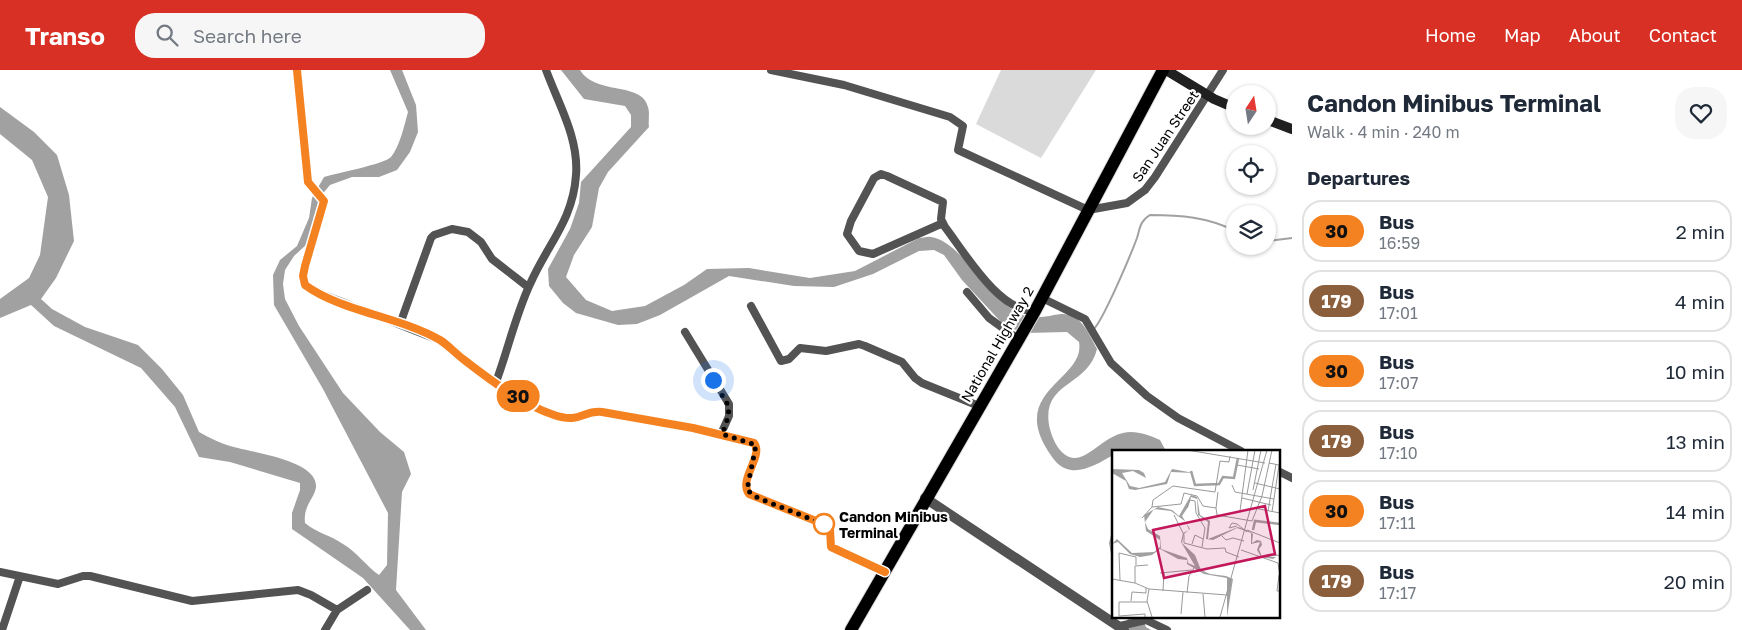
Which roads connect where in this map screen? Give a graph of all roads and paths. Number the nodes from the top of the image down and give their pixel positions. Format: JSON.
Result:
{"nodes":[{"id":1,"x":297,"y":70,"type":"edge"},
{"id":2,"x":546,"y":70,"type":"edge"},
{"id":3,"x":772,"y":70,"type":"edge"},
{"id":4,"x":1165,"y":70,"type":"edge"},
{"id":5,"x":1223,"y":70,"type":"edge"},
{"id":6,"x":1208,"y":95,"type":"junction"},
{"id":7,"x":1226,"y":104,"type":"edge"},
{"id":8,"x":1276,"y":123,"type":"edge"},
{"id":9,"x":1292,"y":129,"type":"edge"},
{"id":10,"x":1088,"y":210,"type":"junction"},
{"id":11,"x":942,"y":223,"type":"junction"},
{"id":12,"x":528,"y":288,"type":"junction"},
{"id":13,"x":967,"y":292,"type":"dead end"},
{"id":14,"x":1042,"y":298,"type":"junction"},
{"id":15,"x":751,"y":306,"type":"dead end"},
{"id":16,"x":1034,"y":313,"type":"junction"},
{"id":17,"x":400,"y":324,"type":"junction"},
{"id":18,"x":685,"y":332,"type":"dead end"},
{"id":19,"x":1019,"y":337,"type":"junction"},
{"id":20,"x":496,"y":382,"type":"junction"},
{"id":21,"x":979,"y":406,"type":"junction"},
{"id":22,"x":722,"y":434,"type":"junction"},
{"id":23,"x":1239,"y":450,"type":"edge"},
{"id":24,"x":1280,"y":472,"type":"edge"},
{"id":25,"x":1292,"y":478,"type":"edge"},
{"id":26,"x":925,"y":498,"type":"junction"},
{"id":27,"x":0,"y":572,"type":"edge"},
{"id":28,"x":885,"y":572,"type":"junction"},
{"id":29,"x":20,"y":576,"type":"junction"},
{"id":30,"x":367,"y":590,"type":"dead end"},
{"id":31,"x":337,"y":610,"type":"junction"},
{"id":32,"x":1123,"y":628,"type":"edge"},
{"id":33,"x":2,"y":630,"type":"edge"},
{"id":34,"x":325,"y":630,"type":"edge"},
{"id":35,"x":851,"y":630,"type":"edge"},
{"id":36,"x":1167,"y":630,"type":"edge"}],
"edges":[{"from":1,"to":17,"type":"street"},
{"from":2,"to":12,"type":"street"},
{"from":3,"to":10,"type":"street"},
{"from":4,"to":6,"type":"main road"},
{"from":4,"to":10,"type":"main road","name":"National Highway 2"},
{"from":5,"to":6,"type":"street","name":"San Juan Street"},
{"from":6,"to":7,"type":"main road"},
{"from":6,"to":10,"type":"street","name":"San Juan Street"},
{"from":8,"to":9,"type":"main road"},
{"from":10,"to":14,"type":"main road","name":"National Highway 2"},
{"from":11,"to":11,"type":"street"},
{"from":11,"to":16,"type":"street"},
{"from":12,"to":17,"type":"street"},
{"from":12,"to":20,"type":"street"},
{"from":13,"to":19,"type":"street"},
{"from":14,"to":16,"type":"main road","name":"National Highway 2"},
{"from":14,"to":23,"type":"street"},
{"from":15,"to":21,"type":"street"},
{"from":16,"to":19,"type":"main road","name":"National Highway 2"},
{"from":17,"to":20,"type":"street"},
{"from":18,"to":22,"type":"street"},
{"from":19,"to":21,"type":"main road","name":"National Highway 2"},
{"from":20,"to":22,"type":"street"},
{"from":21,"to":26,"type":"main road","name":"National Highway 2"},
{"from":22,"to":28,"type":"street"},
{"from":24,"to":25,"type":"street"},
{"from":26,"to":28,"type":"main road","name":"National Highway 2"},
{"from":26,"to":32,"type":"street"},
{"from":27,"to":29,"type":"street"},
{"from":28,"to":35,"type":"main road","name":"National Highway 2"},
{"from":29,"to":31,"type":"street"},
{"from":29,"to":33,"type":"street"},
{"from":30,"to":31,"type":"street"},
{"from":31,"to":34,"type":"street"},
{"from":32,"to":36,"type":"street"}]}
